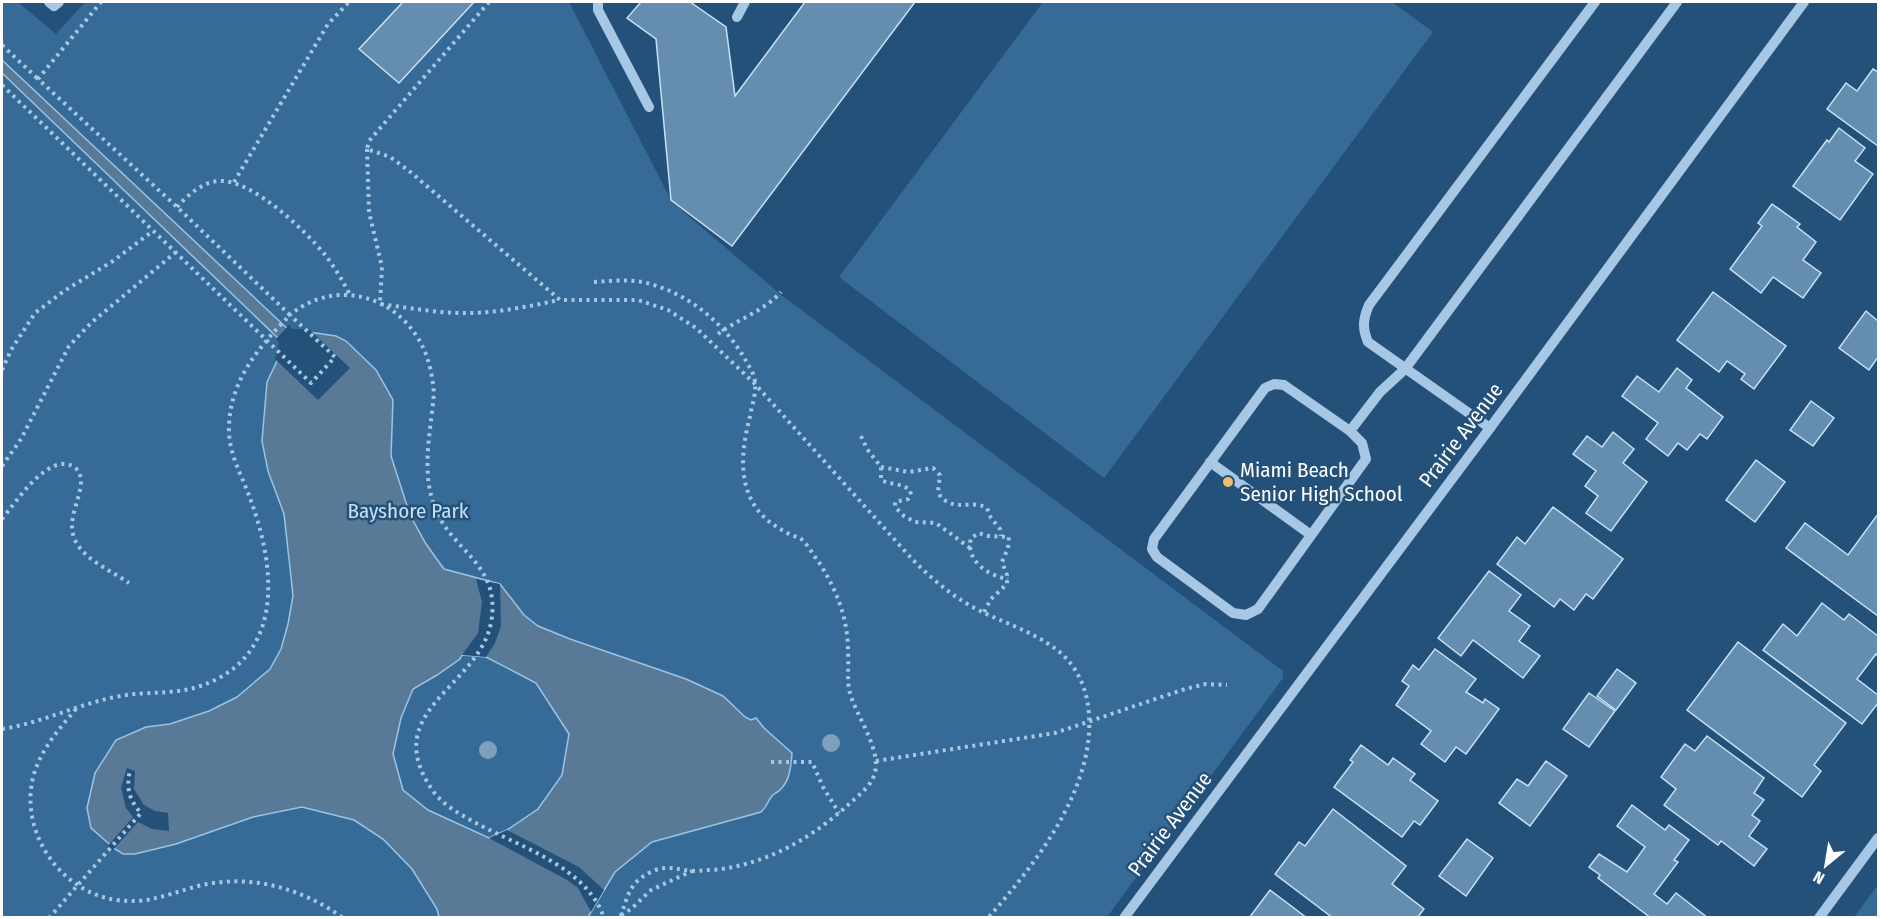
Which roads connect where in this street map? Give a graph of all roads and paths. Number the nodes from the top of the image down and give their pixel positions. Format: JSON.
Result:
{"nodes":[{"id":1,"x":49,"y":2,"type":"edge"},
{"id":2,"x":59,"y":2,"type":"edge"},
{"id":3,"x":101,"y":2,"type":"edge"},
{"id":4,"x":349,"y":2,"type":"edge"},
{"id":5,"x":489,"y":2,"type":"edge"},
{"id":6,"x":598,"y":2,"type":"edge"},
{"id":7,"x":745,"y":2,"type":"edge"},
{"id":8,"x":1595,"y":2,"type":"edge"},
{"id":9,"x":1677,"y":2,"type":"edge"},
{"id":10,"x":1804,"y":2,"type":"edge"},
{"id":11,"x":737,"y":17,"type":"dead end"},
{"id":12,"x":2,"y":45,"type":"edge"},
{"id":13,"x":38,"y":80,"type":"junction"},
{"id":14,"x":2,"y":85,"type":"edge"},
{"id":15,"x":649,"y":107,"type":"dead end"},
{"id":16,"x":367,"y":149,"type":"junction"},
{"id":17,"x":234,"y":182,"type":"junction"},
{"id":18,"x":177,"y":207,"type":"junction"},
{"id":19,"x":153,"y":231,"type":"junction"},
{"id":20,"x":176,"y":252,"type":"junction"},
{"id":21,"x":594,"y":282,"type":"dead end"},
{"id":22,"x":781,"y":292,"type":"dead end"},
{"id":23,"x":350,"y":295,"type":"junction"},
{"id":24,"x":560,"y":300,"type":"junction"},
{"id":25,"x":380,"y":304,"type":"junction"},
{"id":26,"x":290,"y":315,"type":"junction"},
{"id":27,"x":724,"y":330,"type":"junction"},
{"id":28,"x":718,"y":334,"type":"dead end"},
{"id":29,"x":266,"y":340,"type":"junction"},
{"id":30,"x":2,"y":369,"type":"edge"},
{"id":31,"x":1405,"y":369,"type":"junction"},
{"id":32,"x":755,"y":384,"type":"junction"},
{"id":33,"x":1490,"y":428,"type":"junction"},
{"id":34,"x":1350,"y":431,"type":"junction"},
{"id":35,"x":861,"y":436,"type":"dead end"},
{"id":36,"x":1210,"y":462,"type":"junction"},
{"id":37,"x":2,"y":466,"type":"edge"},
{"id":38,"x":881,"y":467,"type":"junction"},
{"id":39,"x":2,"y":519,"type":"edge"},
{"id":40,"x":1311,"y":535,"type":"junction"},
{"id":41,"x":1001,"y":536,"type":"junction"},
{"id":42,"x":970,"y":548,"type":"junction"},
{"id":43,"x":1008,"y":579,"type":"junction"},
{"id":44,"x":129,"y":583,"type":"dead end"},
{"id":45,"x":984,"y":612,"type":"junction"},
{"id":46,"x":1227,"y":685,"type":"dead end"},
{"id":47,"x":76,"y":708,"type":"junction"},
{"id":48,"x":1090,"y":722,"type":"junction"},
{"id":49,"x":2,"y":729,"type":"edge"},
{"id":50,"x":876,"y":761,"type":"junction"},
{"id":51,"x":771,"y":762,"type":"dead end"},
{"id":52,"x":130,"y":770,"type":"dead end"},
{"id":53,"x":839,"y":813,"type":"junction"},
{"id":54,"x":1878,"y":838,"type":"edge"},
{"id":55,"x":692,"y":871,"type":"junction"},
{"id":56,"x":78,"y":885,"type":"junction"},
{"id":57,"x":621,"y":916,"type":"edge"},
{"id":58,"x":49,"y":918,"type":"edge"},
{"id":59,"x":343,"y":918,"type":"edge"},
{"id":60,"x":604,"y":918,"type":"edge"},
{"id":61,"x":988,"y":918,"type":"edge"},
{"id":62,"x":1124,"y":918,"type":"edge"},
{"id":63,"x":1819,"y":918,"type":"edge"}],
"edges":[{"from":1,"to":2,"type":"street"},
{"from":3,"to":13,"type":"path"},
{"from":4,"to":17,"type":"path"},
{"from":5,"to":16,"type":"path"},
{"from":6,"to":15,"type":"street"},
{"from":7,"to":11,"type":"street"},
{"from":8,"to":31,"type":"street"},
{"from":9,"to":31,"type":"street"},
{"from":10,"to":33,"type":"street","name":"Prairie Avenue"},
{"from":12,"to":13,"type":"path"},
{"from":13,"to":18,"type":"path"},
{"from":14,"to":19,"type":"path"},
{"from":16,"to":24,"type":"path"},
{"from":16,"to":25,"type":"path"},
{"from":17,"to":18,"type":"path"},
{"from":17,"to":23,"type":"path"},
{"from":18,"to":26,"type":"path"},
{"from":19,"to":20,"type":"path"},
{"from":19,"to":30,"type":"path"},
{"from":20,"to":29,"type":"path"},
{"from":20,"to":37,"type":"path"},
{"from":21,"to":27,"type":"path"},
{"from":22,"to":27,"type":"path"},
{"from":23,"to":25,"type":"path"},
{"from":23,"to":26,"type":"path"},
{"from":24,"to":25,"type":"path"},
{"from":24,"to":32,"type":"path"},
{"from":25,"to":60,"type":"path"},
{"from":26,"to":29,"type":"path"},
{"from":26,"to":29,"type":"path"},
{"from":27,"to":28,"type":"path"},
{"from":27,"to":32,"type":"path"},
{"from":29,"to":47,"type":"path"},
{"from":31,"to":33,"type":"street"},
{"from":31,"to":34,"type":"street"},
{"from":32,"to":45,"type":"path"},
{"from":32,"to":50,"type":"path"},
{"from":33,"to":62,"type":"street","name":"Prairie Avenue"},
{"from":34,"to":36,"type":"street"},
{"from":34,"to":40,"type":"street"},
{"from":35,"to":38,"type":"path"},
{"from":36,"to":40,"type":"street"},
{"from":36,"to":40,"type":"street"},
{"from":38,"to":41,"type":"path"},
{"from":38,"to":42,"type":"path"},
{"from":39,"to":44,"type":"path"},
{"from":41,"to":42,"type":"path"},
{"from":41,"to":43,"type":"path"},
{"from":42,"to":43,"type":"path"},
{"from":43,"to":45,"type":"path"},
{"from":45,"to":48,"type":"path"},
{"from":46,"to":48,"type":"path"},
{"from":47,"to":49,"type":"path"},
{"from":47,"to":56,"type":"path"},
{"from":48,"to":50,"type":"path"},
{"from":48,"to":61,"type":"path"},
{"from":50,"to":53,"type":"path"},
{"from":51,"to":53,"type":"path"},
{"from":52,"to":56,"type":"path"},
{"from":53,"to":55,"type":"path"},
{"from":54,"to":63,"type":"street"},
{"from":55,"to":57,"type":"path"},
{"from":55,"to":57,"type":"path"},
{"from":56,"to":58,"type":"path"},
{"from":56,"to":59,"type":"path"}]}
